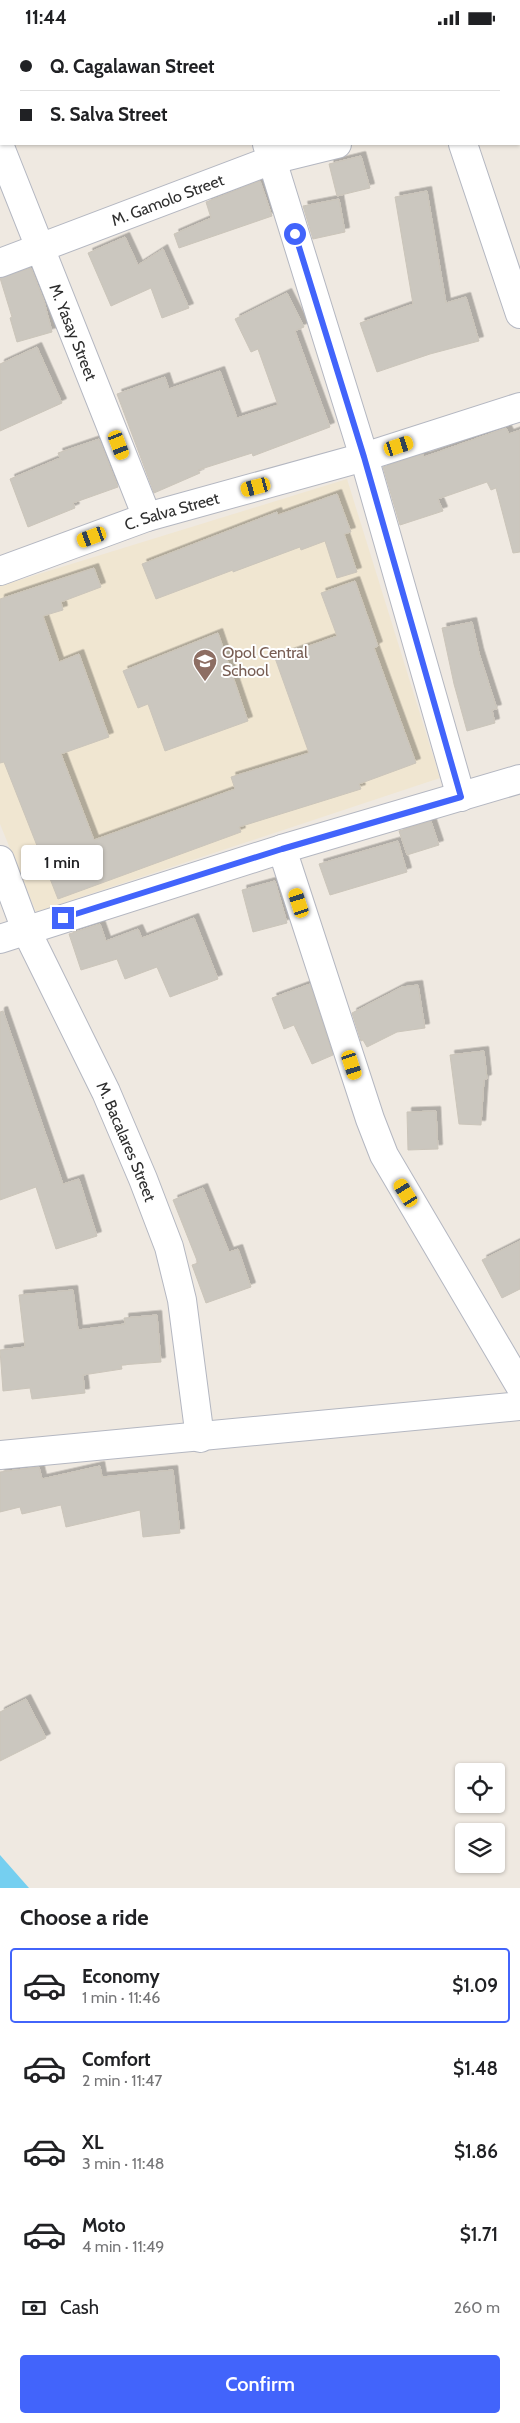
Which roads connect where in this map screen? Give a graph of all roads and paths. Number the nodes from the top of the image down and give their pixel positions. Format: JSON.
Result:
{"nodes":[{"id":1,"x":328,"y":145,"type":"edge"},
{"id":2,"x":463,"y":145,"type":"edge"},
{"id":3,"x":0,"y":147,"type":"edge"},
{"id":4,"x":269,"y":152,"type":"edge"},
{"id":5,"x":41,"y":248,"type":"junction"},
{"id":6,"x":0,"y":263,"type":"edge"},
{"id":7,"x":520,"y":313,"type":"edge"},
{"id":8,"x":520,"y":407,"type":"edge"},
{"id":9,"x":364,"y":457,"type":"junction"},
{"id":10,"x":147,"y":517,"type":"junction"},
{"id":11,"x":0,"y":571,"type":"edge"},
{"id":12,"x":520,"y":779,"type":"edge"},
{"id":13,"x":461,"y":797,"type":"junction"},
{"id":14,"x":282,"y":849,"type":"junction"},
{"id":15,"x":0,"y":861,"type":"edge"},
{"id":16,"x":26,"y":930,"type":"junction"},
{"id":17,"x":0,"y":939,"type":"edge"},
{"id":18,"x":520,"y":1386,"type":"edge"},
{"id":19,"x":520,"y":1406,"type":"edge"},
{"id":20,"x":200,"y":1438,"type":"junction"},
{"id":21,"x":0,"y":1455,"type":"edge"}],
"edges":[{"from":1,"to":4,"type":"street","name":"M. Gamolo Street"},
{"from":2,"to":7,"type":"street"},
{"from":3,"to":5,"type":"street","name":"M. Yasay Street"},
{"from":4,"to":5,"type":"street","name":"M. Gamolo Street"},
{"from":4,"to":9,"type":"street"},
{"from":5,"to":6,"type":"street","name":"M. Gamolo Street"},
{"from":5,"to":10,"type":"street","name":"M. Yasay Street"},
{"from":8,"to":9,"type":"street","name":"C. Salva Street"},
{"from":9,"to":10,"type":"street","name":"C. Salva Street"},
{"from":9,"to":13,"type":"street"},
{"from":10,"to":11,"type":"street","name":"C. Salva Street"},
{"from":12,"to":13,"type":"street"},
{"from":13,"to":14,"type":"street"},
{"from":14,"to":16,"type":"street"},
{"from":14,"to":18,"type":"street"},
{"from":15,"to":16,"type":"street","name":"M. Bacalares Street"},
{"from":16,"to":17,"type":"street"},
{"from":16,"to":20,"type":"street","name":"M. Bacalares Street"},
{"from":19,"to":20,"type":"street"},
{"from":20,"to":21,"type":"street"}]}
